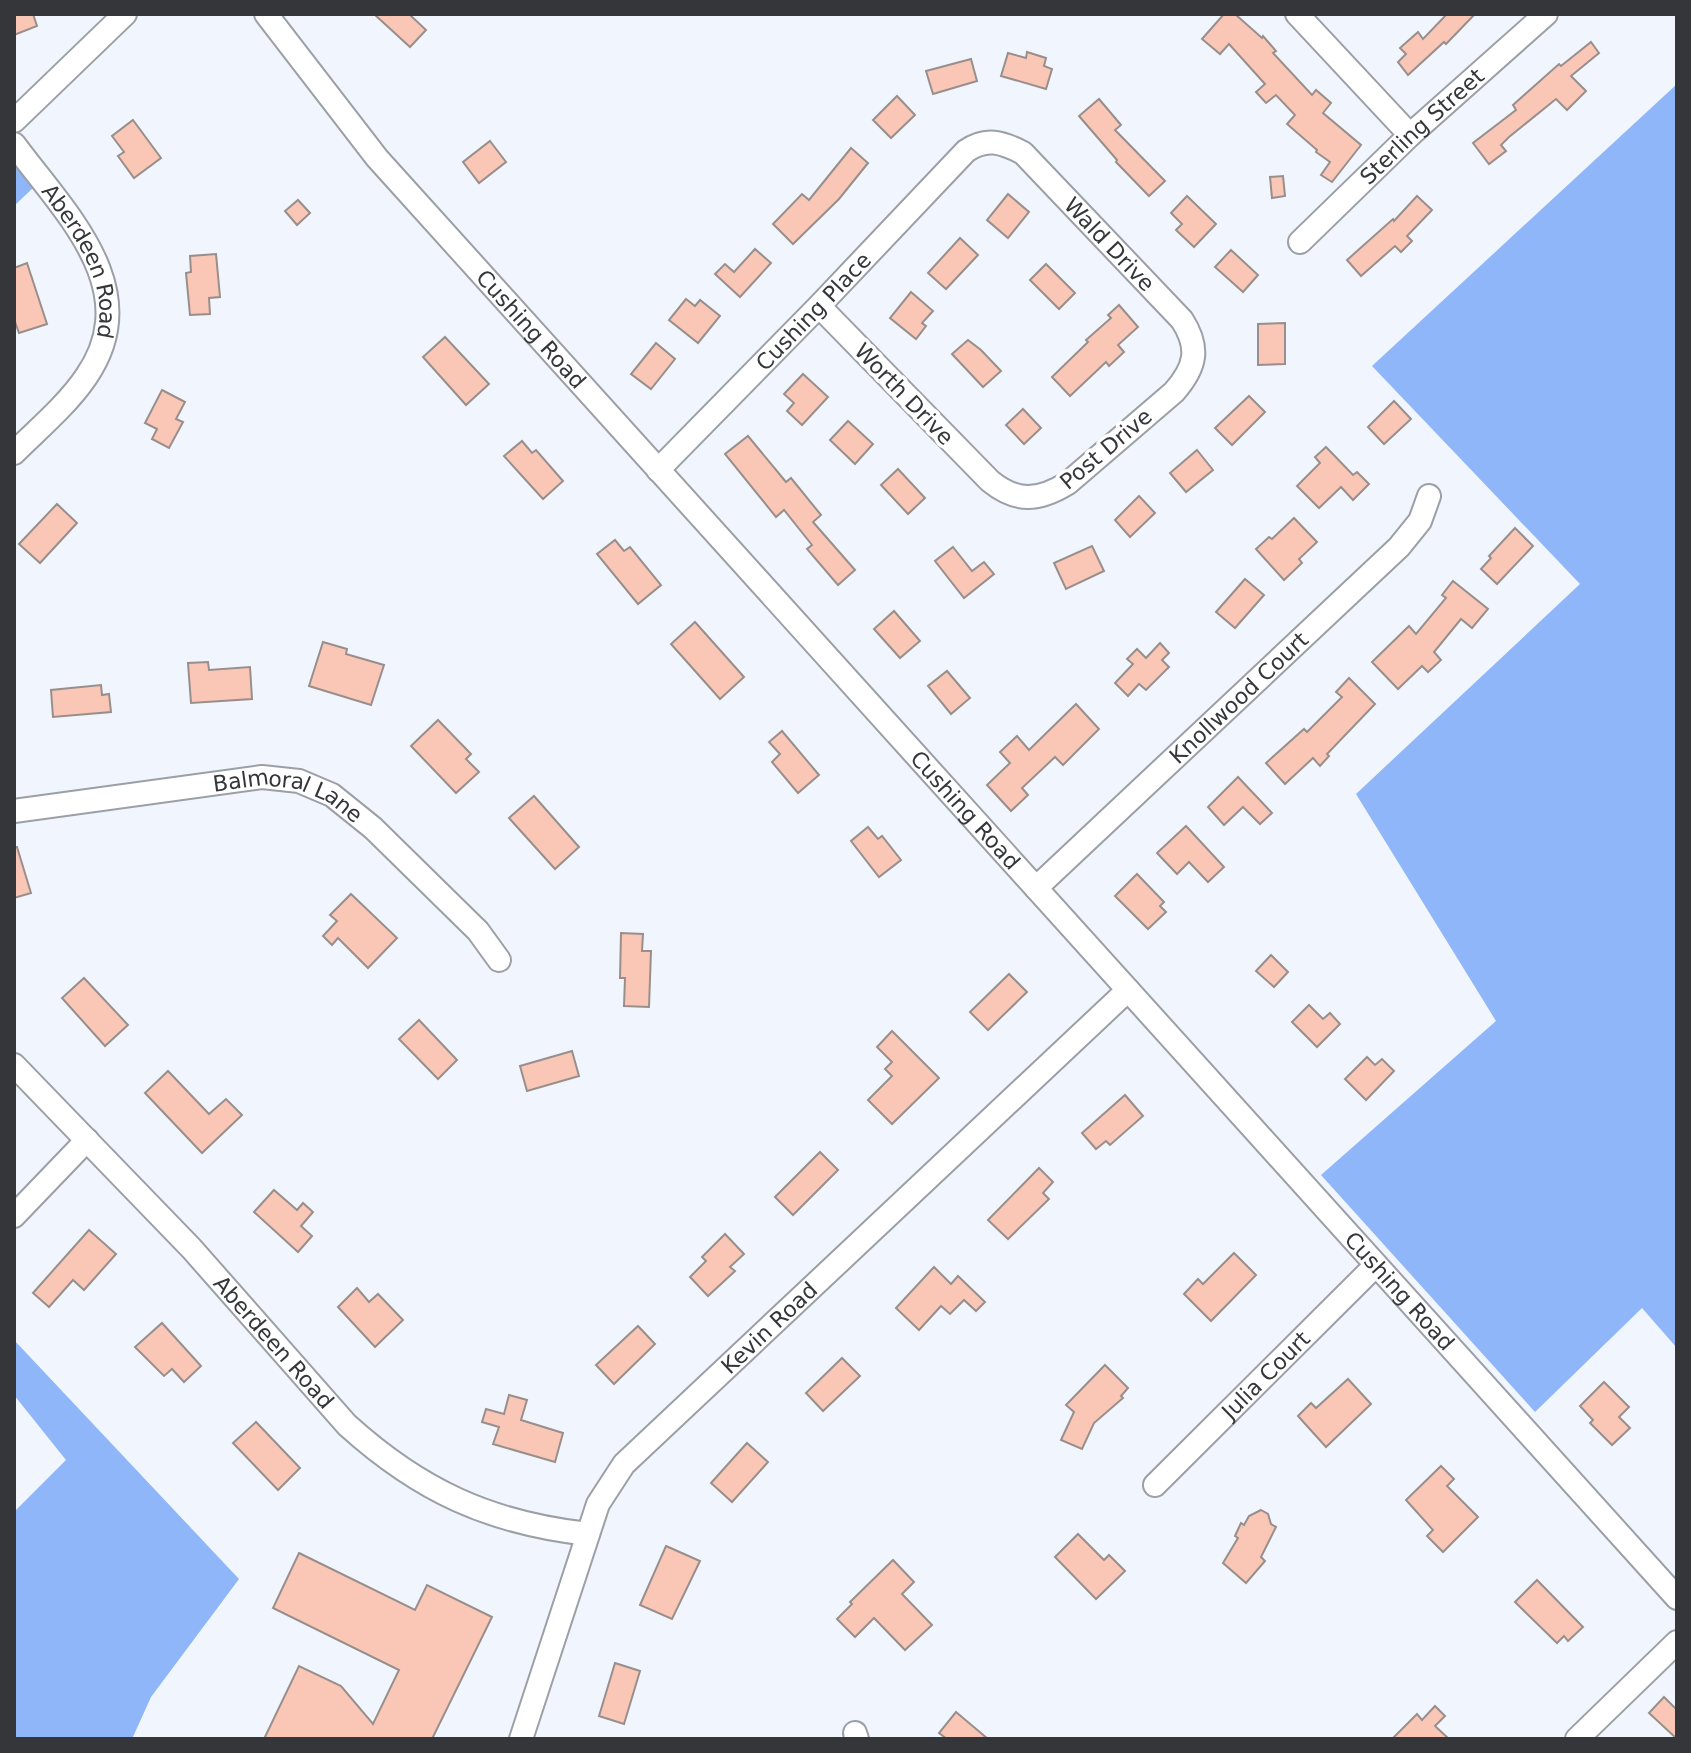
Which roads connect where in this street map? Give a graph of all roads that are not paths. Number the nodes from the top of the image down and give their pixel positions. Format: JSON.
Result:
{"nodes":[{"id":1,"x":125,"y":14,"type":"edge"},
{"id":2,"x":266,"y":14,"type":"edge"},
{"id":3,"x":1297,"y":14,"type":"edge"},
{"id":4,"x":1546,"y":14,"type":"edge"},
{"id":5,"x":14,"y":121,"type":"edge"},
{"id":6,"x":1410,"y":135,"type":"junction"},
{"id":7,"x":14,"y":144,"type":"edge"},
{"id":8,"x":966,"y":151,"type":"joint"},
{"id":9,"x":1300,"y":242,"type":"dead end"},
{"id":10,"x":819,"y":306,"type":"junction"},
{"id":11,"x":1174,"y":392,"type":"joint"},
{"id":12,"x":14,"y":453,"type":"edge"},
{"id":13,"x":658,"y":470,"type":"junction"},
{"id":14,"x":990,"y":481,"type":"joint"},
{"id":15,"x":1429,"y":496,"type":"dead end"},
{"id":16,"x":14,"y":811,"type":"edge"},
{"id":17,"x":1036,"y":888,"type":"junction"},
{"id":18,"x":499,"y":960,"type":"dead end"},
{"id":19,"x":1128,"y":990,"type":"junction"},
{"id":20,"x":14,"y":1065,"type":"edge"},
{"id":21,"x":87,"y":1140,"type":"junction"},
{"id":22,"x":14,"y":1216,"type":"edge"},
{"id":23,"x":1376,"y":1265,"type":"junction"},
{"id":24,"x":1155,"y":1485,"type":"dead end"},
{"id":25,"x":588,"y":1534,"type":"junction"},
{"id":26,"x":1677,"y":1598,"type":"edge"},
{"id":27,"x":1677,"y":1642,"type":"edge"},
{"id":28,"x":521,"y":1739,"type":"edge"},
{"id":29,"x":1577,"y":1739,"type":"edge"}],
"edges":[{"from":1,"to":5,"type":"street"},
{"from":2,"to":13,"type":"street","name":"Cushing Road"},
{"from":3,"to":6,"type":"street"},
{"from":4,"to":6,"type":"street","name":"Sterling Street"},
{"from":6,"to":9,"type":"street","name":"Sterling Street"},
{"from":7,"to":12,"type":"street","name":"Aberdeen Road"},
{"from":8,"to":10,"type":"street","name":"Cushing Place"},
{"from":8,"to":11,"type":"street","name":"Wald Drive"},
{"from":10,"to":13,"type":"street","name":"Cushing Place"},
{"from":10,"to":14,"type":"street","name":"Worth Drive"},
{"from":11,"to":14,"type":"street","name":"Post Drive"},
{"from":13,"to":17,"type":"street","name":"Cushing Road"},
{"from":15,"to":17,"type":"street","name":"Knollwood Court"},
{"from":16,"to":18,"type":"street","name":"Balmoral Lane"},
{"from":17,"to":19,"type":"street","name":"Cushing Road"},
{"from":19,"to":23,"type":"street","name":"Cushing Road"},
{"from":19,"to":25,"type":"street","name":"Kevin Road"},
{"from":20,"to":21,"type":"street","name":"Aberdeen Road"},
{"from":21,"to":22,"type":"street"},
{"from":21,"to":25,"type":"street","name":"Aberdeen Road"},
{"from":23,"to":24,"type":"street","name":"Julia Court"},
{"from":23,"to":26,"type":"street","name":"Cushing Road"},
{"from":25,"to":28,"type":"street","name":"Kevin Road"},
{"from":27,"to":29,"type":"street"}]}
